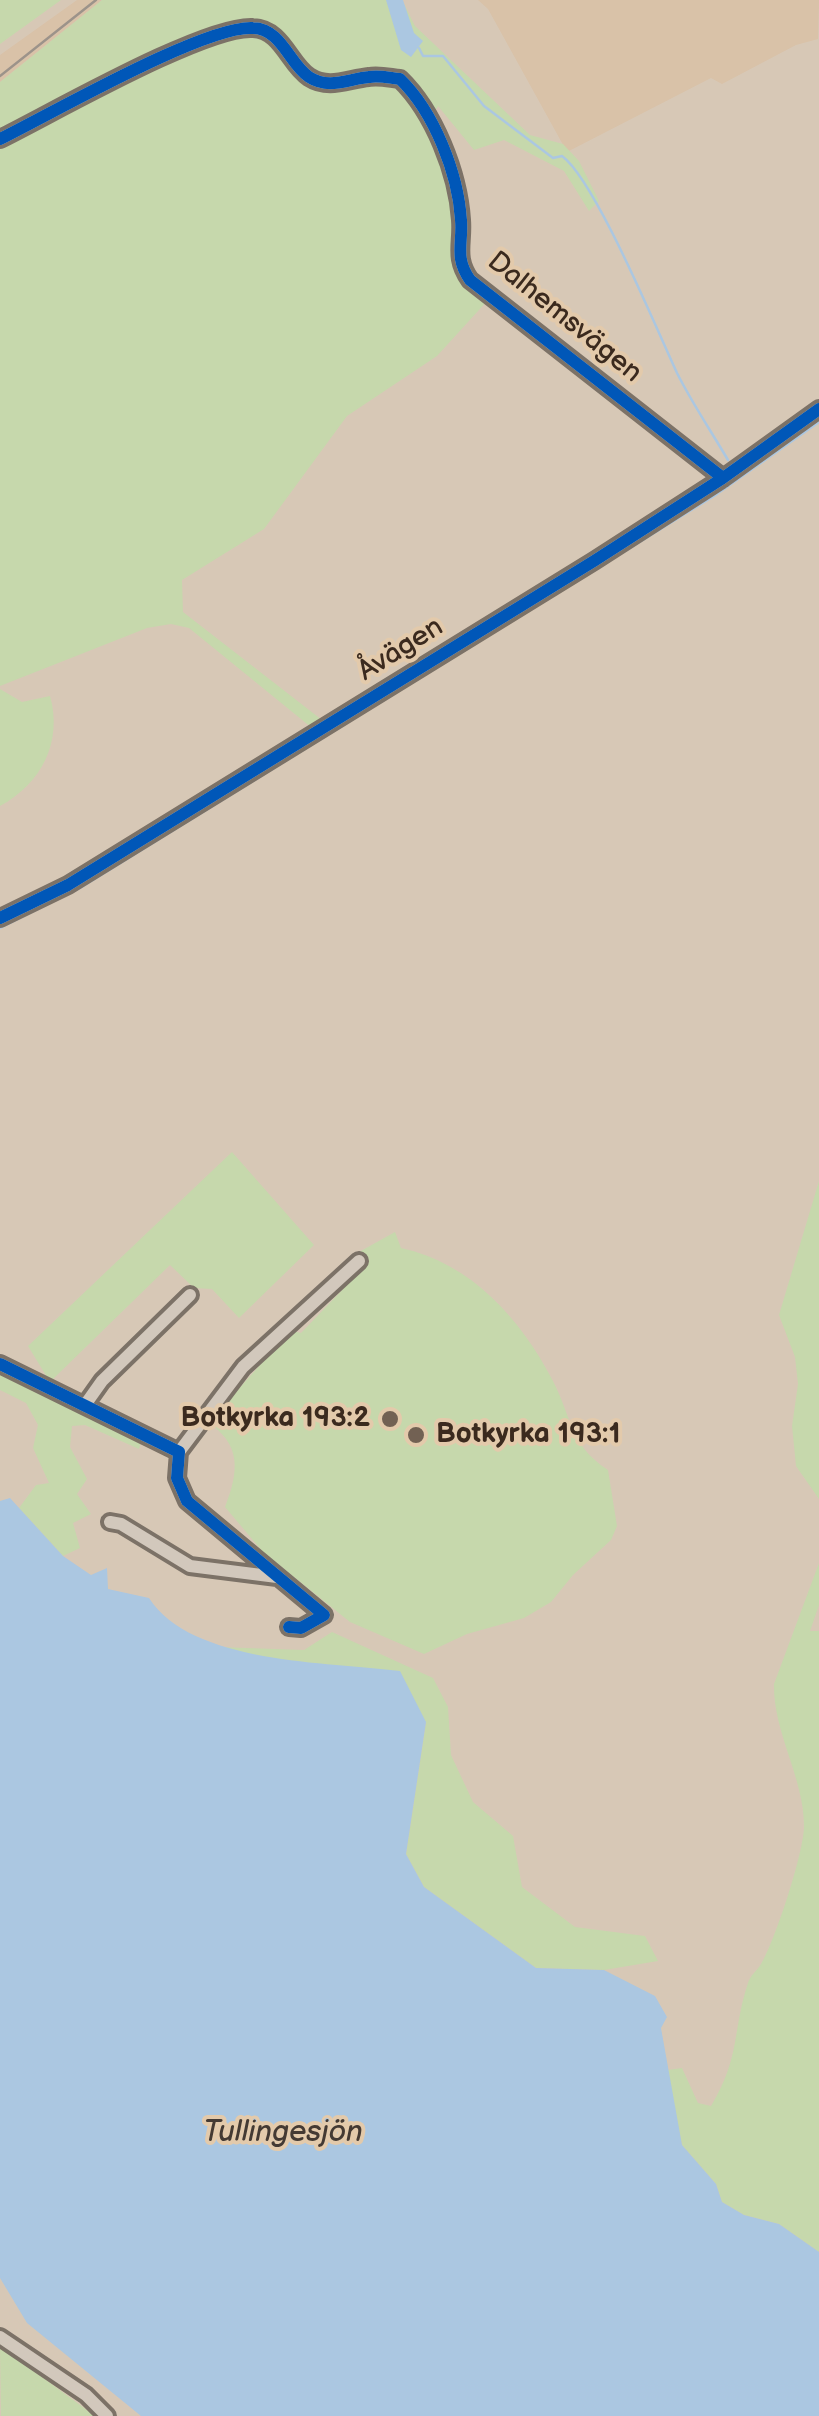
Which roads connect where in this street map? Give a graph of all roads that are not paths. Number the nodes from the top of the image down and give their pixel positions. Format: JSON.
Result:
{"nodes":[{"id":1,"x":0,"y":139,"type":"edge"},
{"id":2,"x":819,"y":409,"type":"edge"},
{"id":3,"x":723,"y":478,"type":"junction"},
{"id":4,"x":0,"y":918,"type":"edge"},
{"id":5,"x":360,"y":1261,"type":"dead end"},
{"id":6,"x":190,"y":1294,"type":"dead end"},
{"id":7,"x":0,"y":1364,"type":"edge"},
{"id":8,"x":85,"y":1406,"type":"junction"},
{"id":9,"x":178,"y":1452,"type":"junction"},
{"id":10,"x":110,"y":1522,"type":"dead end"},
{"id":11,"x":279,"y":1578,"type":"junction"},
{"id":12,"x":289,"y":1627,"type":"dead end"},
{"id":13,"x":0,"y":2337,"type":"edge"},
{"id":14,"x":107,"y":2416,"type":"edge"}],
"edges":[{"from":1,"to":3,"type":"street","name":"Dalhemsvägen"},
{"from":2,"to":3,"type":"street","name":"Åvägen"},
{"from":3,"to":4,"type":"street","name":"Åvägen"},
{"from":5,"to":9,"type":"street"},
{"from":6,"to":8,"type":"street"},
{"from":7,"to":8,"type":"street"},
{"from":8,"to":9,"type":"street"},
{"from":9,"to":11,"type":"street"},
{"from":10,"to":11,"type":"street"},
{"from":11,"to":12,"type":"street"},
{"from":13,"to":14,"type":"street"}]}
